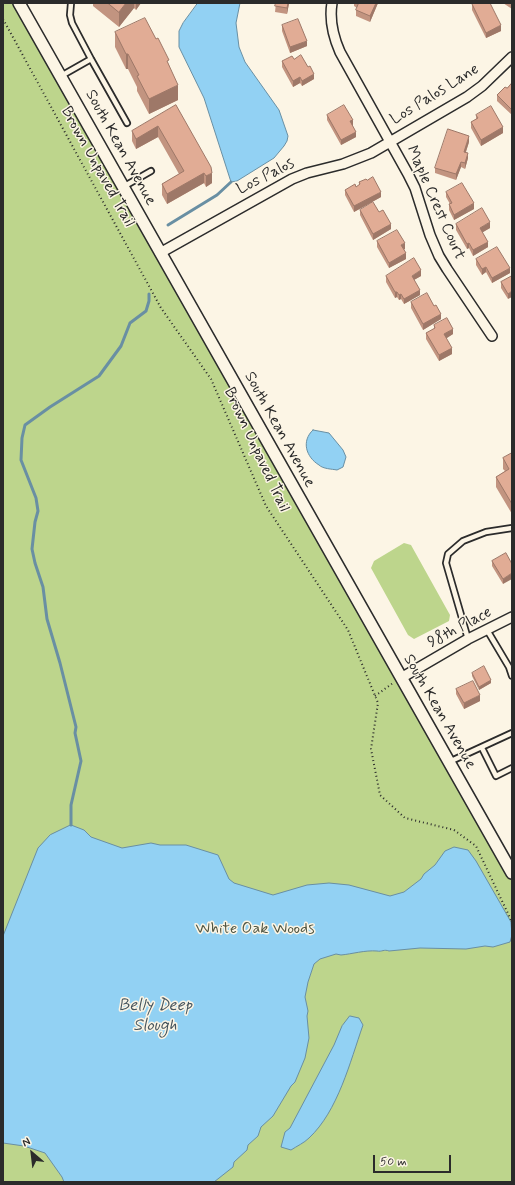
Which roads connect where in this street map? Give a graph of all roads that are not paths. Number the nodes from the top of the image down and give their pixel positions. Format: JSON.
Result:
{"nodes":[{"id":1,"x":19,"y":3,"type":"edge"},
{"id":2,"x":71,"y":3,"type":"edge"},
{"id":3,"x":332,"y":3,"type":"edge"},
{"id":4,"x":512,"y":57,"type":"edge"},
{"id":5,"x":91,"y":59,"type":"junction"},
{"id":6,"x":61,"y":76,"type":"junction"},
{"id":7,"x":127,"y":123,"type":"dead end"},
{"id":8,"x":391,"y":141,"type":"junction"},
{"id":9,"x":151,"y":171,"type":"dead end"},
{"id":10,"x":123,"y":187,"type":"junction"},
{"id":11,"x":160,"y":253,"type":"junction"},
{"id":12,"x":492,"y":336,"type":"dead end"},
{"id":13,"x":512,"y":528,"type":"edge"},
{"id":14,"x":512,"y":617,"type":"edge"},
{"id":15,"x":486,"y":630,"type":"junction"},
{"id":16,"x":468,"y":640,"type":"junction"},
{"id":17,"x":512,"y":676,"type":"edge"},
{"id":18,"x":401,"y":678,"type":"junction"},
{"id":19,"x":512,"y":734,"type":"edge"},
{"id":20,"x":482,"y":748,"type":"junction"},
{"id":21,"x":449,"y":762,"type":"junction"},
{"id":22,"x":512,"y":768,"type":"edge"},
{"id":23,"x":512,"y":873,"type":"edge"}],
"edges":[{"from":1,"to":6,"type":"street","name":"South Kean Avenue"},
{"from":2,"to":5,"type":"lane"},
{"from":3,"to":8,"type":"street","name":"Maple Crest Court"},
{"from":4,"to":8,"type":"street","name":"Los Palos Lane"},
{"from":5,"to":6,"type":"lane"},
{"from":5,"to":7,"type":"lane"},
{"from":6,"to":10,"type":"street","name":"South Kean Avenue"},
{"from":8,"to":11,"type":"street","name":"Los Palos"},
{"from":8,"to":12,"type":"street","name":"Maple Crest Court"},
{"from":9,"to":10,"type":"lane"},
{"from":10,"to":11,"type":"street","name":"South Kean Avenue"},
{"from":11,"to":18,"type":"street","name":"South Kean Avenue"},
{"from":13,"to":16,"type":"lane"},
{"from":14,"to":15,"type":"street","name":"98th Place"},
{"from":15,"to":16,"type":"street","name":"98th Place"},
{"from":15,"to":17,"type":"lane"},
{"from":16,"to":18,"type":"street","name":"98th Place"},
{"from":18,"to":21,"type":"street","name":"South Kean Avenue"},
{"from":19,"to":20,"type":"lane"},
{"from":20,"to":21,"type":"lane"},
{"from":20,"to":22,"type":"lane"},
{"from":21,"to":23,"type":"street","name":"South Kean Avenue"}]}
